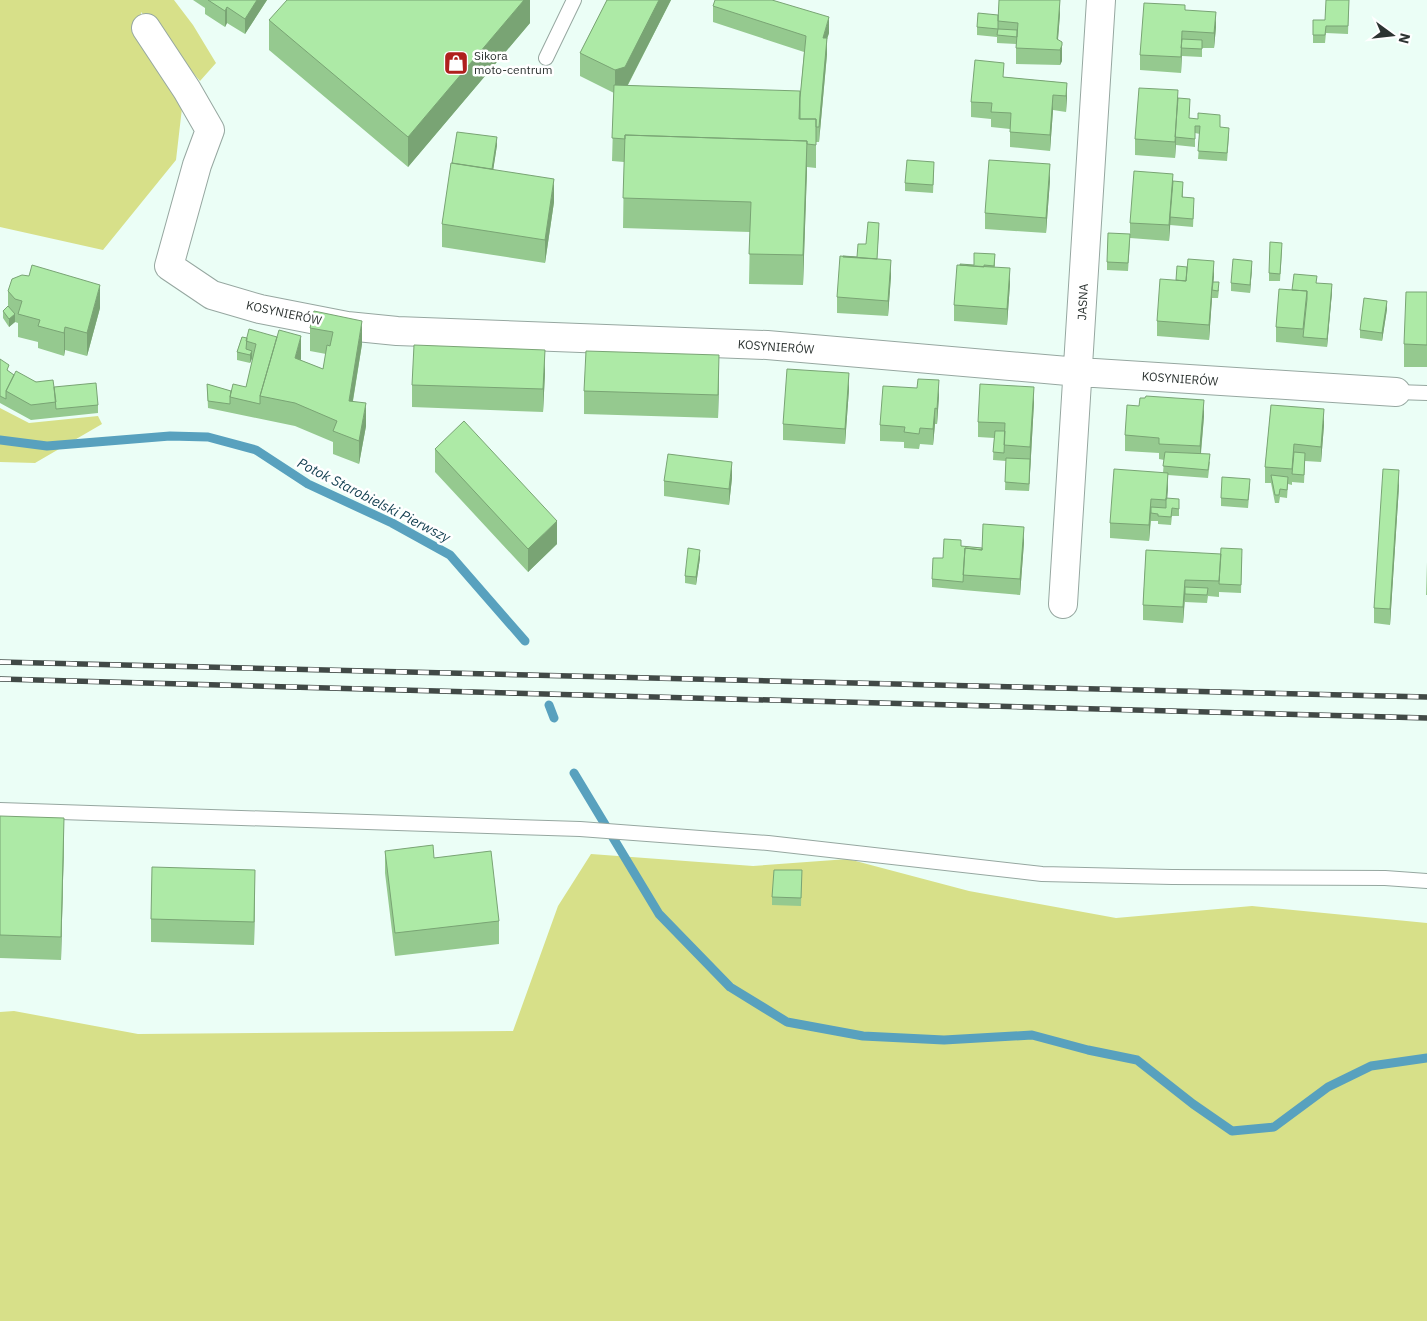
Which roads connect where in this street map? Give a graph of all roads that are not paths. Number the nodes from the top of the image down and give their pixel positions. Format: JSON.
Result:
{"nodes":[{"id":1,"x":574,"y":0,"type":"edge"},
{"id":2,"x":1101,"y":0,"type":"edge"},
{"id":3,"x":146,"y":28,"type":"dead end"},
{"id":4,"x":546,"y":58,"type":"dead end"},
{"id":5,"x":1079,"y":372,"type":"junction"},
{"id":6,"x":1396,"y":392,"type":"joint"},
{"id":7,"x":1427,"y":393,"type":"edge"},
{"id":8,"x":1063,"y":604,"type":"dead end"},
{"id":9,"x":0,"y":810,"type":"edge"},
{"id":10,"x":1427,"y":881,"type":"edge"}],
"edges":[{"from":1,"to":4,"type":"lane"},
{"from":2,"to":5,"type":"street","name":"JASNA"},
{"from":3,"to":5,"type":"street","name":"KOSYNIERÓW"},
{"from":5,"to":6,"type":"street","name":"KOSYNIERÓW"},
{"from":5,"to":8,"type":"street","name":"JASNA"},
{"from":6,"to":7,"type":"lane"},
{"from":9,"to":10,"type":"lane"}]}
